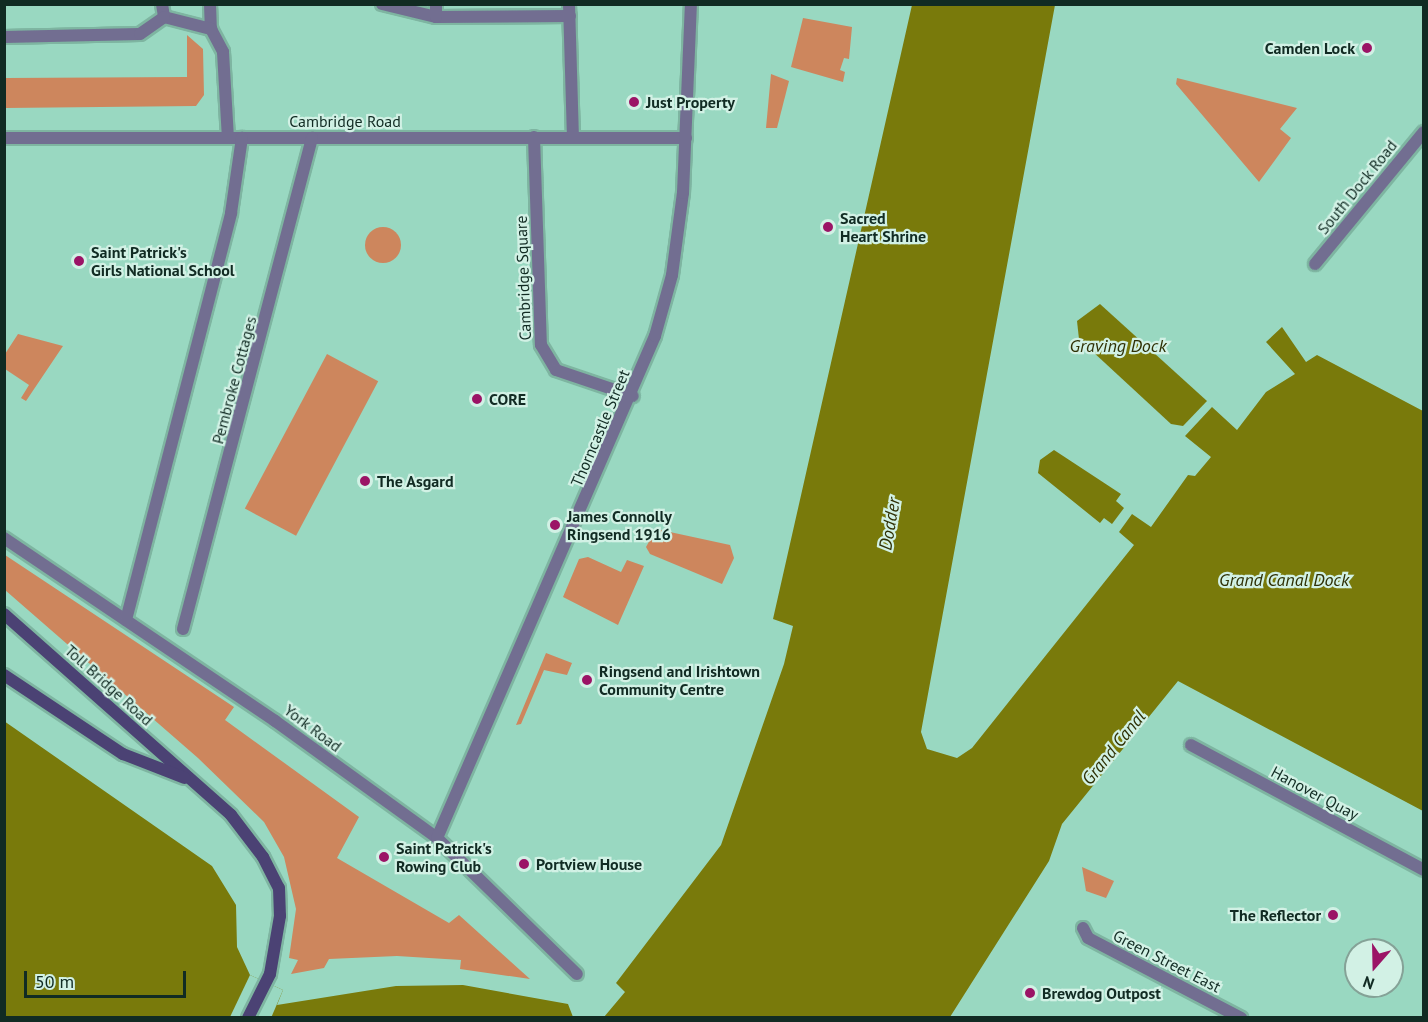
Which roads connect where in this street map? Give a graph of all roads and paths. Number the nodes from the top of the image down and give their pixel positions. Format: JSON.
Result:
{"nodes":[{"id":1,"x":210,"y":4,"type":"edge"},
{"id":2,"x":382,"y":4,"type":"edge"},
{"id":3,"x":691,"y":4,"type":"edge"},
{"id":4,"x":569,"y":10,"type":"edge"},
{"id":5,"x":163,"y":11,"type":"edge"},
{"id":6,"x":436,"y":11,"type":"edge"},
{"id":7,"x":211,"y":29,"type":"junction"},
{"id":8,"x":4,"y":37,"type":"edge"},
{"id":9,"x":1424,"y":132,"type":"edge"},
{"id":10,"x":534,"y":136,"type":"junction"},
{"id":11,"x":573,"y":136,"type":"junction"},
{"id":12,"x":4,"y":138,"type":"edge"},
{"id":13,"x":228,"y":138,"type":"junction"},
{"id":14,"x":242,"y":138,"type":"junction"},
{"id":15,"x":312,"y":138,"type":"junction"},
{"id":16,"x":686,"y":138,"type":"junction"},
{"id":17,"x":1315,"y":264,"type":"dead end"},
{"id":18,"x":633,"y":396,"type":"junction"},
{"id":19,"x":4,"y":538,"type":"edge"},
{"id":20,"x":4,"y":614,"type":"edge"},
{"id":21,"x":127,"y":615,"type":"junction"},
{"id":22,"x":183,"y":629,"type":"dead end"},
{"id":23,"x":4,"y":675,"type":"edge"},
{"id":24,"x":1191,"y":745,"type":"dead end"},
{"id":25,"x":192,"y":780,"type":"junction"},
{"id":26,"x":437,"y":838,"type":"junction"},
{"id":27,"x":1424,"y":870,"type":"edge"},
{"id":28,"x":1083,"y":928,"type":"dead end"},
{"id":29,"x":577,"y":975,"type":"dead end"},
{"id":30,"x":248,"y":1017,"type":"edge"},
{"id":31,"x":1241,"y":1017,"type":"edge"}],
"edges":[{"from":1,"to":7,"type":"street"},
{"from":2,"to":6,"type":"street"},
{"from":3,"to":16,"type":"street","name":"Thorncastle Street"},
{"from":4,"to":6,"type":"street"},
{"from":4,"to":11,"type":"street"},
{"from":5,"to":7,"type":"street"},
{"from":5,"to":8,"type":"street"},
{"from":7,"to":13,"type":"street"},
{"from":9,"to":17,"type":"street","name":"South Dock Road"},
{"from":10,"to":11,"type":"street","name":"Cambridge Road"},
{"from":10,"to":15,"type":"street","name":"Cambridge Road"},
{"from":10,"to":18,"type":"street","name":"Cambridge Square"},
{"from":11,"to":16,"type":"street","name":"Cambridge Road"},
{"from":12,"to":13,"type":"street","name":"Cambridge Road"},
{"from":13,"to":14,"type":"street","name":"Cambridge Road"},
{"from":14,"to":15,"type":"street","name":"Cambridge Road"},
{"from":14,"to":21,"type":"street"},
{"from":15,"to":22,"type":"street","name":"Pembroke Cottages"},
{"from":16,"to":18,"type":"street","name":"Thorncastle Street"},
{"from":18,"to":26,"type":"street","name":"Thorncastle Street"},
{"from":19,"to":21,"type":"street","name":"York Road"},
{"from":20,"to":25,"type":"main road","name":"Toll Bridge Road"},
{"from":21,"to":26,"type":"street","name":"York Road"},
{"from":23,"to":25,"type":"main road","name":"Toll Bridge Road"},
{"from":24,"to":27,"type":"street","name":"Hanover Quay"},
{"from":25,"to":30,"type":"main road","name":"Toll Bridge Road"},
{"from":26,"to":29,"type":"street","name":"York Road"},
{"from":28,"to":31,"type":"street","name":"Green Street East"}]}
